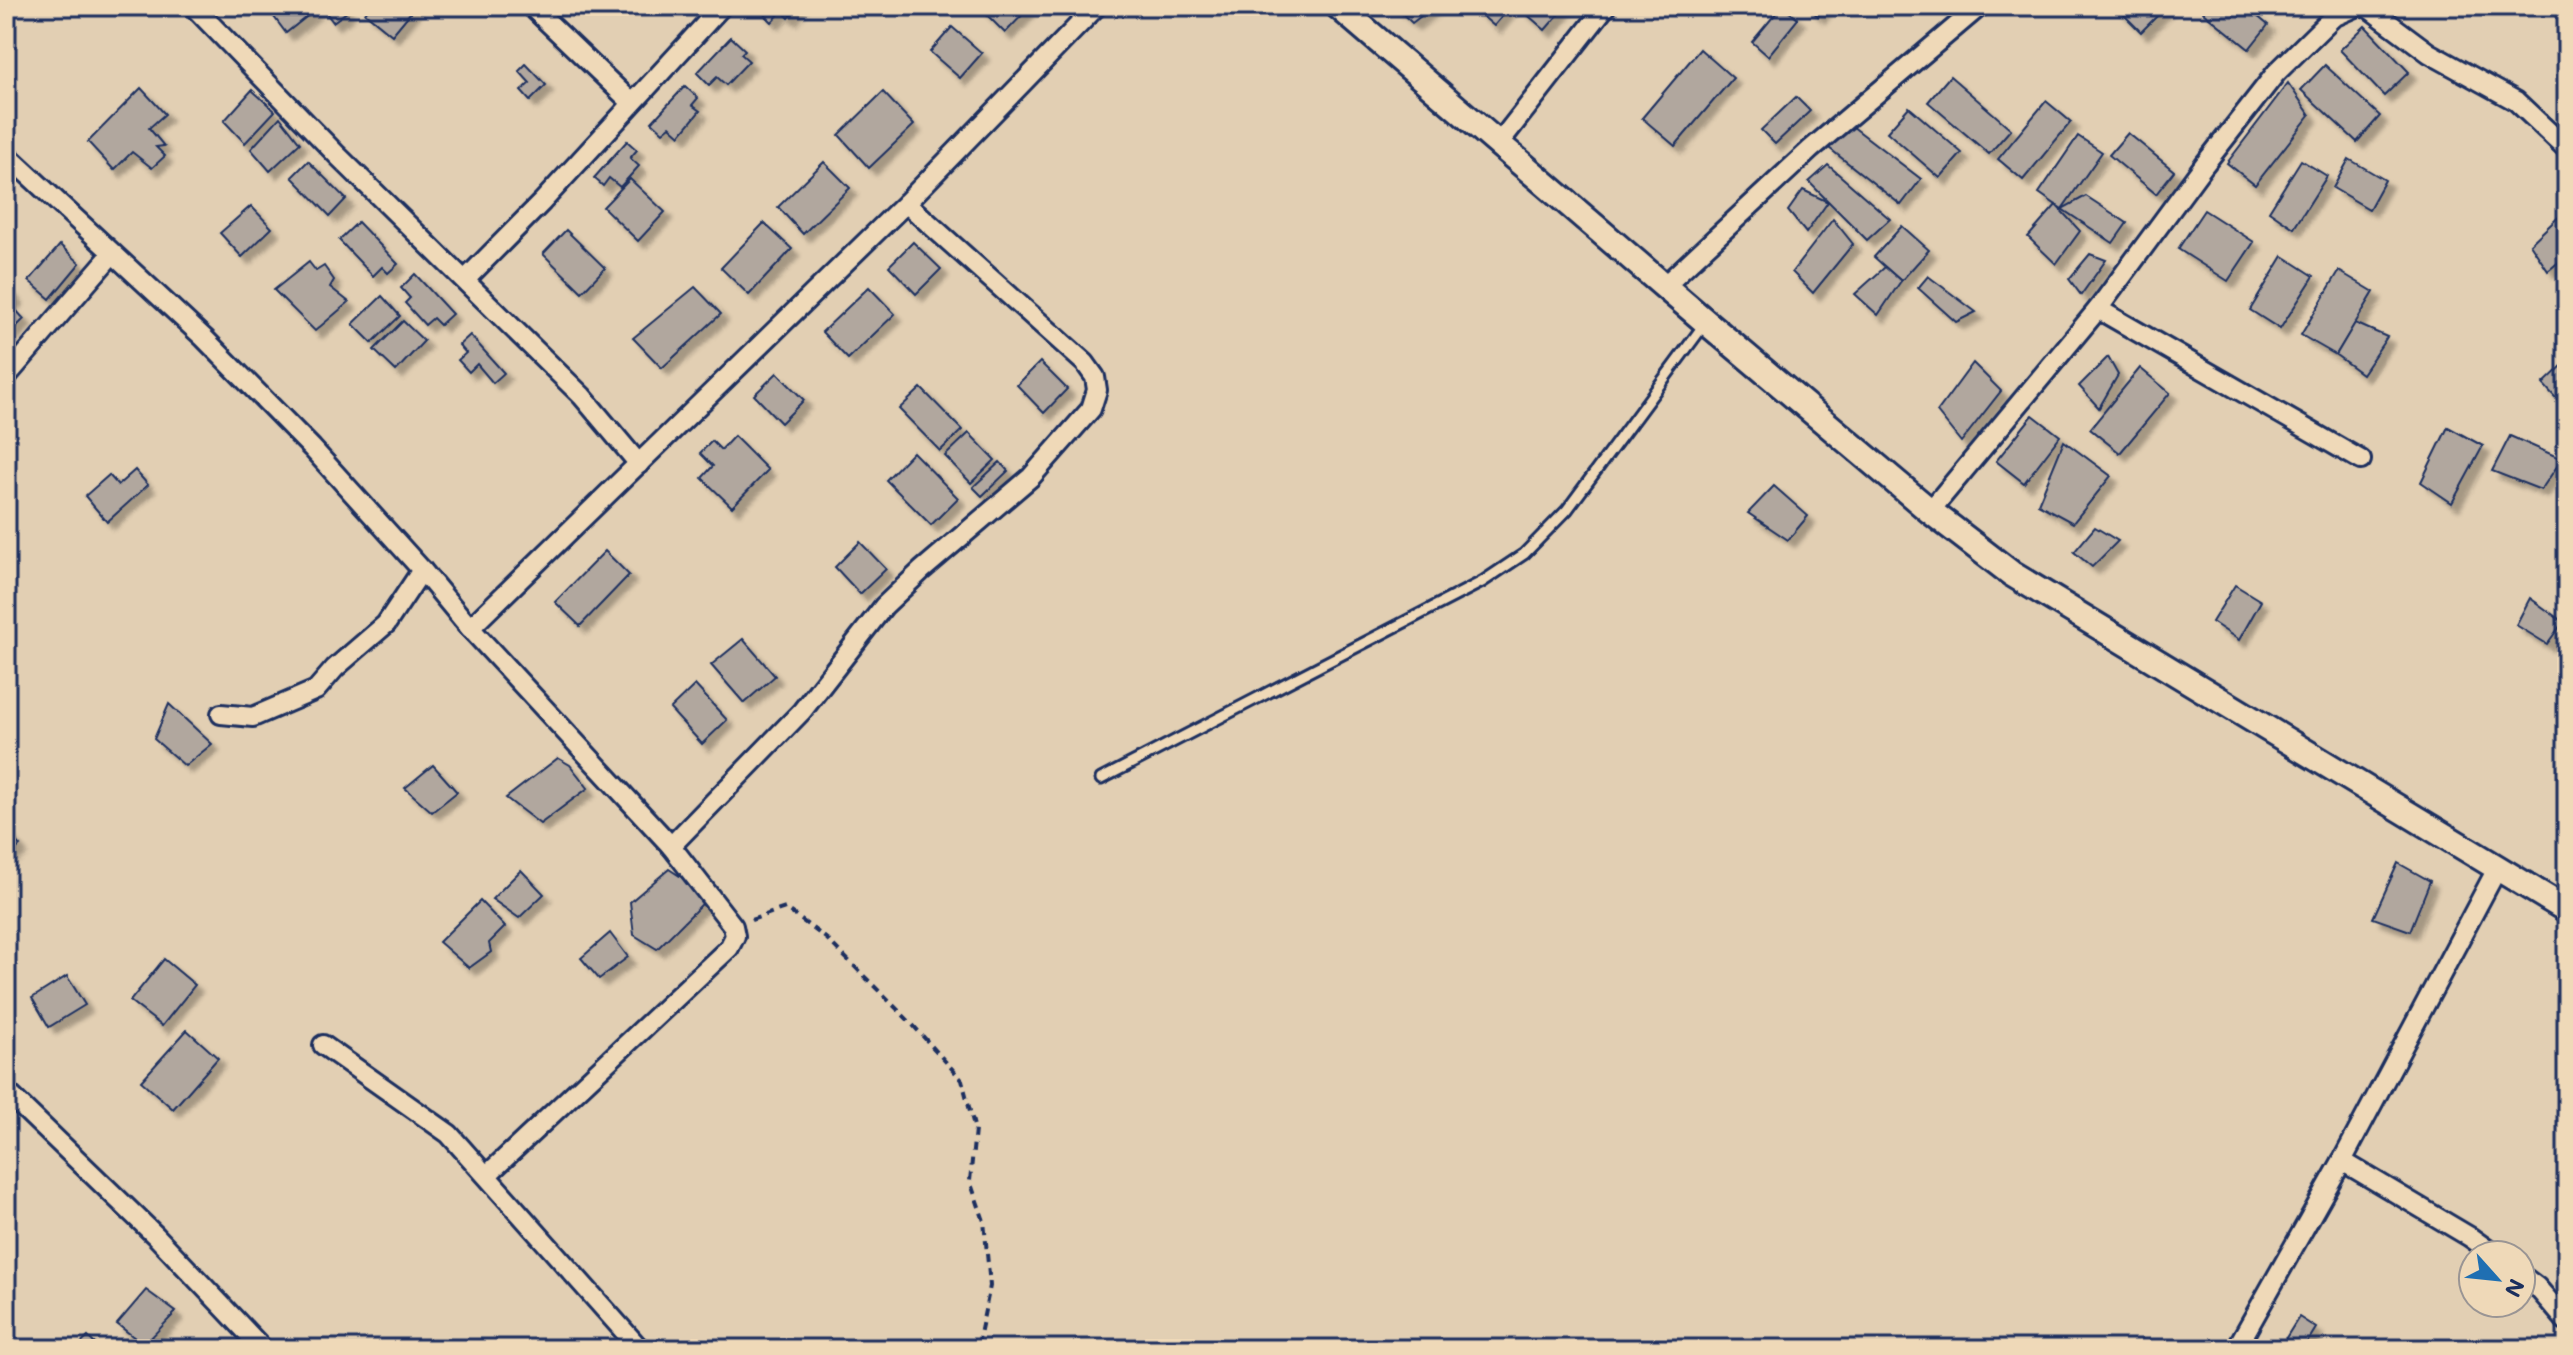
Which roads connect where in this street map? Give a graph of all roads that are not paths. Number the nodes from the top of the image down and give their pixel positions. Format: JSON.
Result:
{"nodes":[{"id":1,"x":193,"y":6,"type":"edge"},
{"id":2,"x":531,"y":6,"type":"edge"},
{"id":3,"x":722,"y":6,"type":"edge"},
{"id":4,"x":1097,"y":6,"type":"edge"},
{"id":5,"x":1338,"y":6,"type":"edge"},
{"id":6,"x":1606,"y":6,"type":"edge"},
{"id":7,"x":1980,"y":6,"type":"edge"},
{"id":8,"x":2358,"y":6,"type":"edge"},
{"id":9,"x":2366,"y":6,"type":"edge"},
{"id":10,"x":631,"y":102,"type":"junction"},
{"id":11,"x":1499,"y":143,"type":"junction"},
{"id":12,"x":2567,"y":149,"type":"edge"},
{"id":13,"x":6,"y":154,"type":"edge"},
{"id":14,"x":906,"y":203,"type":"junction"},
{"id":15,"x":112,"y":254,"type":"junction"},
{"id":16,"x":465,"y":280,"type":"junction"},
{"id":17,"x":1664,"y":286,"type":"junction"},
{"id":18,"x":2098,"y":309,"type":"junction"},
{"id":19,"x":1706,"y":322,"type":"junction"},
{"id":20,"x":6,"y":377,"type":"edge"},
{"id":21,"x":2361,"y":460,"type":"dead end"},
{"id":22,"x":639,"y":464,"type":"junction"},
{"id":23,"x":1930,"y":511,"type":"junction"},
{"id":24,"x":422,"y":570,"type":"junction"},
{"id":25,"x":470,"y":628,"type":"junction"},
{"id":26,"x":221,"y":714,"type":"dead end"},
{"id":27,"x":1101,"y":779,"type":"dead end"},
{"id":28,"x":671,"y":846,"type":"junction"},
{"id":29,"x":2498,"y":867,"type":"junction"},
{"id":30,"x":2567,"y":910,"type":"edge"},
{"id":31,"x":323,"y":1045,"type":"dead end"},
{"id":32,"x":6,"y":1091,"type":"edge"},
{"id":33,"x":2342,"y":1161,"type":"junction"},
{"id":34,"x":487,"y":1175,"type":"junction"},
{"id":35,"x":2473,"y":1239,"type":"edge"},
{"id":36,"x":2537,"y":1287,"type":"edge"},
{"id":37,"x":2567,"y":1322,"type":"edge"},
{"id":38,"x":263,"y":1349,"type":"edge"},
{"id":39,"x":640,"y":1349,"type":"edge"},
{"id":40,"x":2236,"y":1349,"type":"edge"}],
"edges":[{"from":1,"to":16,"type":"street"},
{"from":2,"to":10,"type":"street"},
{"from":3,"to":10,"type":"street"},
{"from":4,"to":14,"type":"street"},
{"from":5,"to":11,"type":"street"},
{"from":6,"to":11,"type":"street"},
{"from":7,"to":17,"type":"street"},
{"from":8,"to":18,"type":"street"},
{"from":9,"to":12,"type":"street"},
{"from":10,"to":16,"type":"street"},
{"from":11,"to":17,"type":"street"},
{"from":13,"to":15,"type":"street"},
{"from":14,"to":22,"type":"street"},
{"from":14,"to":28,"type":"street"},
{"from":15,"to":20,"type":"street"},
{"from":15,"to":24,"type":"street"},
{"from":16,"to":22,"type":"street"},
{"from":17,"to":19,"type":"street"},
{"from":18,"to":21,"type":"street"},
{"from":18,"to":23,"type":"street"},
{"from":19,"to":23,"type":"street"},
{"from":19,"to":27,"type":"lane"},
{"from":22,"to":25,"type":"street"},
{"from":23,"to":29,"type":"street"},
{"from":24,"to":25,"type":"street"},
{"from":24,"to":26,"type":"street"},
{"from":25,"to":28,"type":"street"},
{"from":28,"to":34,"type":"street"},
{"from":29,"to":30,"type":"street"},
{"from":29,"to":33,"type":"street"},
{"from":31,"to":34,"type":"street"},
{"from":32,"to":38,"type":"street"},
{"from":33,"to":35,"type":"street"},
{"from":33,"to":40,"type":"street"},
{"from":34,"to":39,"type":"street"},
{"from":36,"to":37,"type":"street"}]}
